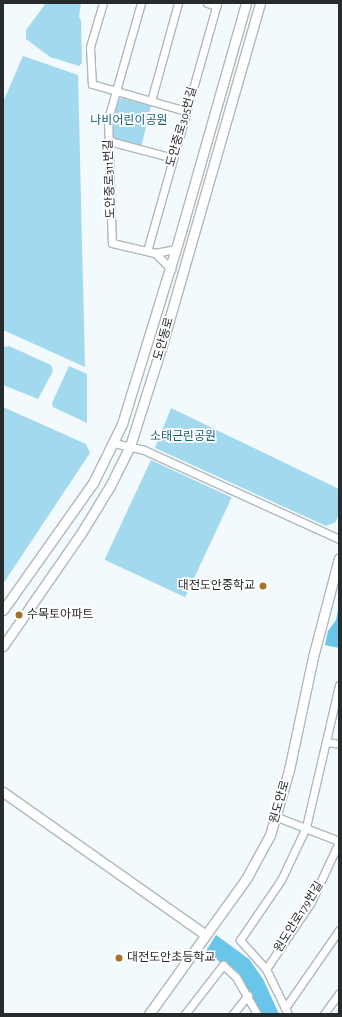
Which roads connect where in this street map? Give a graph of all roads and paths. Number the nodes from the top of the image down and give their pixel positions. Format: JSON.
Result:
{"nodes":[{"id":1,"x":102,"y":3,"type":"edge"},
{"id":2,"x":141,"y":3,"type":"edge"},
{"id":3,"x":178,"y":3,"type":"edge"},
{"id":4,"x":207,"y":3,"type":"edge"},
{"id":5,"x":246,"y":3,"type":"edge"},
{"id":6,"x":260,"y":3,"type":"edge"},
{"id":7,"x":217,"y":4,"type":"edge"},
{"id":8,"x":116,"y":91,"type":"junction"},
{"id":9,"x":151,"y":101,"type":"junction"},
{"id":10,"x":186,"y":111,"type":"junction"},
{"id":11,"x":109,"y":141,"type":"junction"},
{"id":12,"x":173,"y":158,"type":"junction"},
{"id":13,"x":176,"y":249,"type":"junction"},
{"id":14,"x":147,"y":252,"type":"junction"},
{"id":15,"x":155,"y":253,"type":"junction"},
{"id":16,"x":170,"y":269,"type":"junction"},
{"id":17,"x":114,"y":443,"type":"junction"},
{"id":18,"x":130,"y":446,"type":"junction"},
{"id":19,"x":339,"y":539,"type":"edge"},
{"id":20,"x":339,"y":558,"type":"edge"},
{"id":21,"x":3,"y":610,"type":"edge"},
{"id":22,"x":3,"y":646,"type":"edge"},
{"id":23,"x":339,"y":685,"type":"edge"},
{"id":24,"x":327,"y":742,"type":"junction"},
{"id":25,"x":339,"y":744,"type":"edge"},
{"id":26,"x":3,"y":792,"type":"edge"},
{"id":27,"x":277,"y":817,"type":"junction"},
{"id":28,"x":306,"y":827,"type":"junction"},
{"id":29,"x":339,"y":842,"type":"edge"},
{"id":30,"x":339,"y":930,"type":"edge"},
{"id":31,"x":206,"y":935,"type":"junction"},
{"id":32,"x":266,"y":968,"type":"junction"},
{"id":33,"x":339,"y":993,"type":"edge"},
{"id":34,"x":248,"y":995,"type":"junction"},
{"id":35,"x":287,"y":1011,"type":"edge"},
{"id":36,"x":149,"y":1014,"type":"edge"},
{"id":37,"x":185,"y":1014,"type":"edge"},
{"id":38,"x":233,"y":1014,"type":"edge"},
{"id":39,"x":257,"y":1014,"type":"edge"},
{"id":40,"x":324,"y":1014,"type":"edge"}],
"edges":[{"from":1,"to":8,"type":"street"},
{"from":2,"to":8,"type":"street","name":"도안중로311번길"},
{"from":3,"to":9,"type":"street"},
{"from":4,"to":7,"type":"street"},
{"from":5,"to":13,"type":"main road","name":"도안동로"},
{"from":6,"to":18,"type":"main road","name":"도안동로"},
{"from":7,"to":10,"type":"street","name":"도안중로305번길"},
{"from":8,"to":9,"type":"street"},
{"from":8,"to":11,"type":"street","name":"도안중로311번길"},
{"from":9,"to":10,"type":"street"},
{"from":10,"to":12,"type":"street","name":"도안중로305번길"},
{"from":11,"to":12,"type":"street"},
{"from":11,"to":14,"type":"street","name":"도안중로311번길"},
{"from":12,"to":14,"type":"street","name":"도안중로305번길"},
{"from":13,"to":15,"type":"street","name":"도안중로311번길"},
{"from":13,"to":16,"type":"main road","name":"도안동로"},
{"from":14,"to":15,"type":"street","name":"도안중로311번길"},
{"from":15,"to":16,"type":"street"},
{"from":16,"to":17,"type":"main road","name":"도안동로"},
{"from":17,"to":18,"type":"street"},
{"from":17,"to":21,"type":"main road","name":"도안동로"},
{"from":18,"to":19,"type":"street"},
{"from":18,"to":22,"type":"main road","name":"도안동로"},
{"from":20,"to":27,"type":"main road","name":"원도안로"},
{"from":23,"to":24,"type":"street"},
{"from":24,"to":25,"type":"street"},
{"from":24,"to":28,"type":"street"},
{"from":26,"to":31,"type":"main road"},
{"from":27,"to":28,"type":"street","name":"원도안로179번길"},
{"from":27,"to":31,"type":"main road","name":"원도안로"},
{"from":28,"to":29,"type":"street","name":"원도안로179번길"},
{"from":28,"to":32,"type":"street"},
{"from":29,"to":32,"type":"street","name":"원도안로179번길"},
{"from":30,"to":35,"type":"street"},
{"from":31,"to":36,"type":"main road","name":"원도안로"},
{"from":32,"to":35,"type":"street"},
{"from":33,"to":40,"type":"street"},
{"from":34,"to":37,"type":"street"},
{"from":34,"to":38,"type":"street"},
{"from":34,"to":39,"type":"street"}]}
